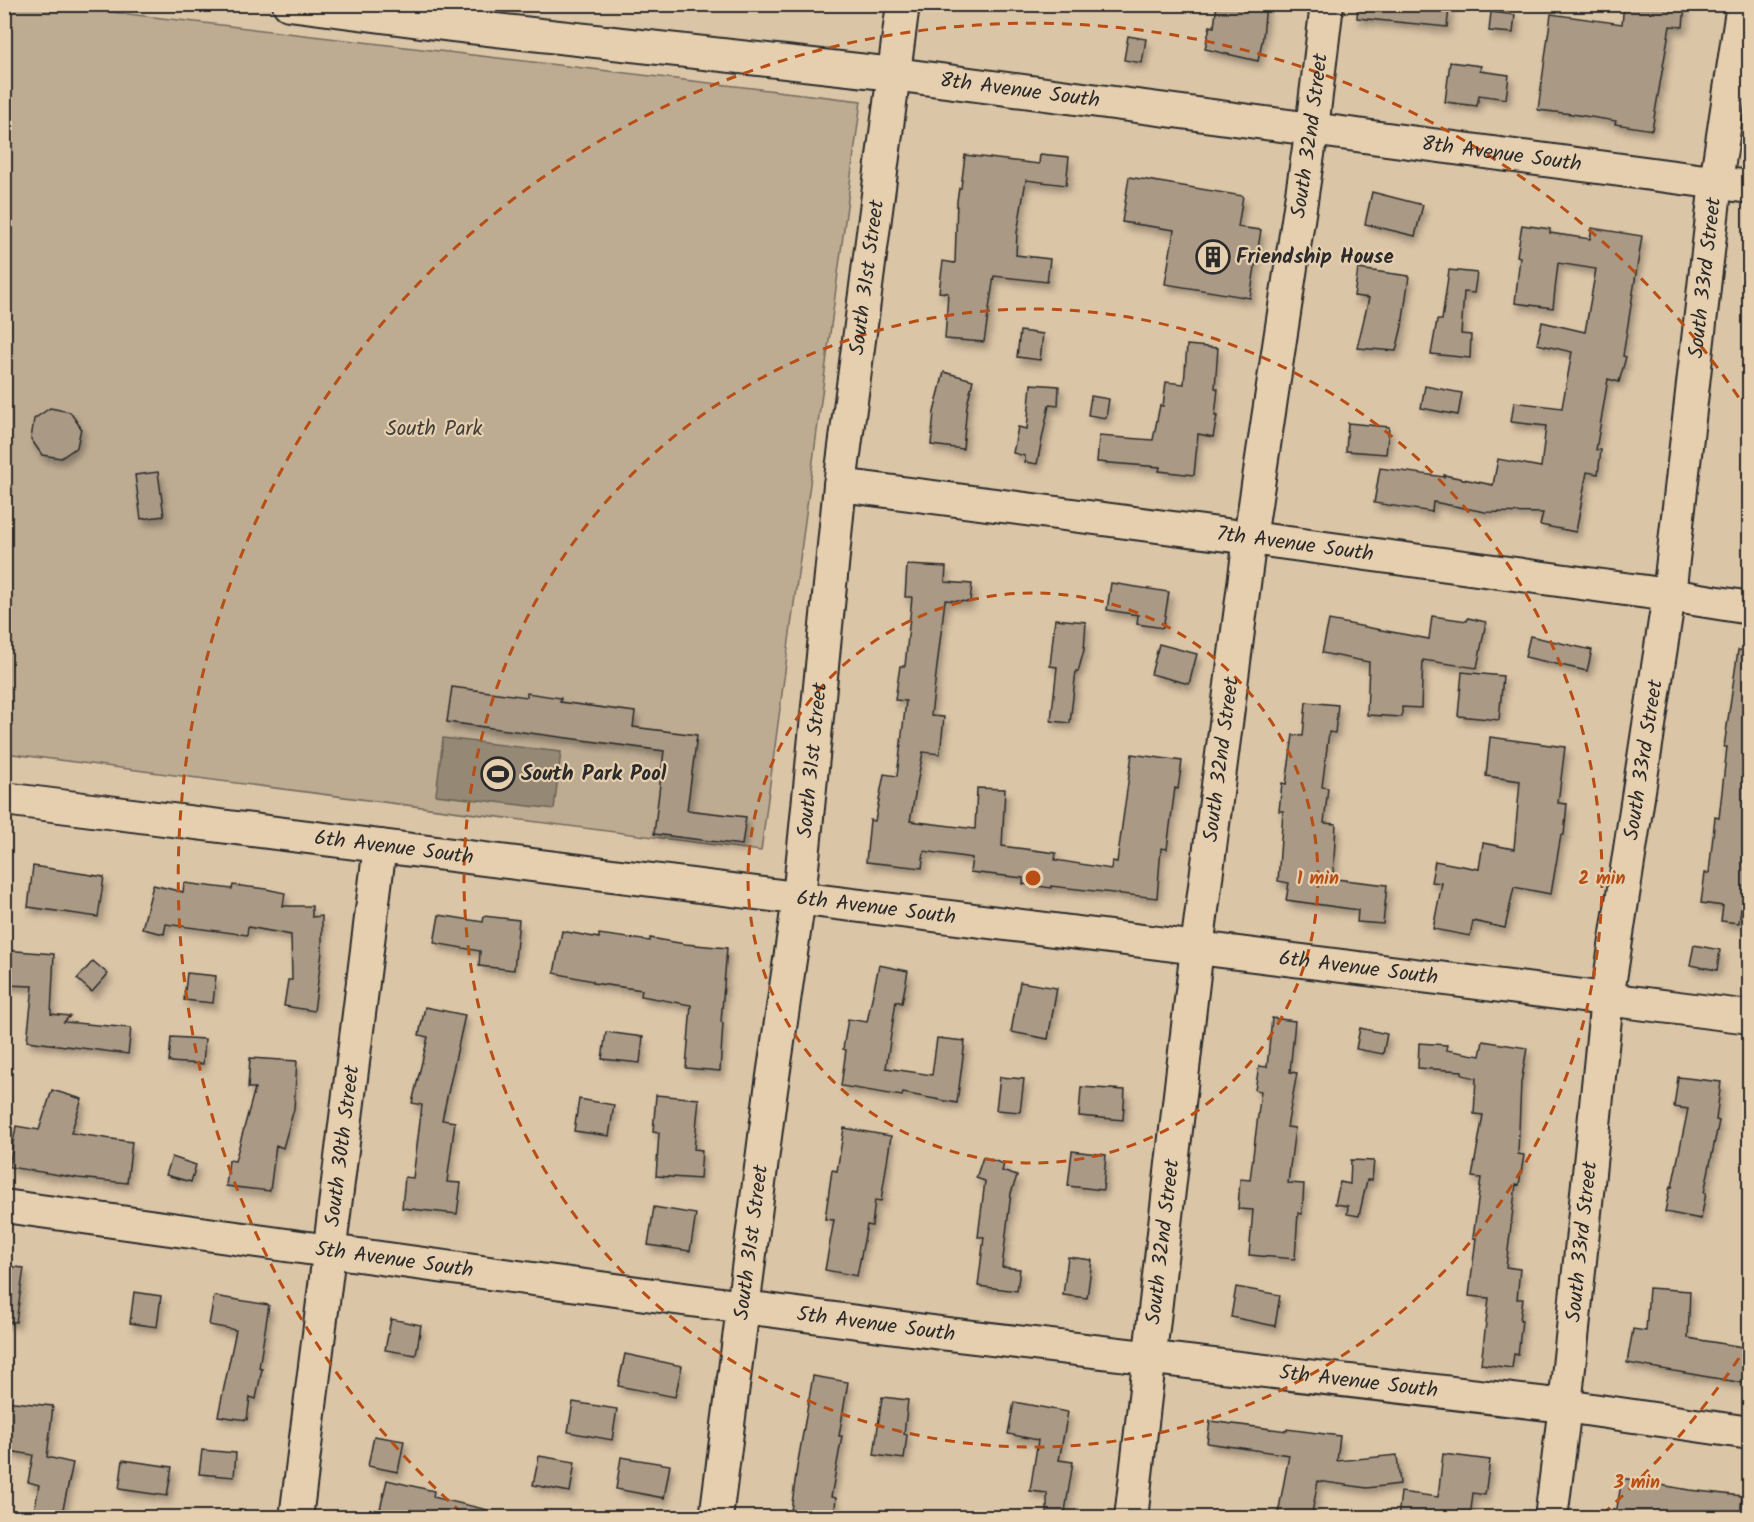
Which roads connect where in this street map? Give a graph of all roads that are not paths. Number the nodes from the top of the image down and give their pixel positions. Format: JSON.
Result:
{"nodes":[{"id":1,"x":289,"y":4,"type":"edge"},
{"id":2,"x":903,"y":4,"type":"edge"},
{"id":3,"x":1327,"y":4,"type":"edge"},
{"id":4,"x":1743,"y":4,"type":"edge"},
{"id":5,"x":495,"y":17,"type":"edge"},
{"id":6,"x":894,"y":74,"type":"junction"},
{"id":7,"x":1312,"y":128,"type":"junction"},
{"id":8,"x":1716,"y":182,"type":"junction"},
{"id":9,"x":1749,"y":187,"type":"edge"},
{"id":10,"x":840,"y":485,"type":"junction"},
{"id":11,"x":1250,"y":538,"type":"junction"},
{"id":12,"x":1669,"y":595,"type":"junction"},
{"id":13,"x":1749,"y":608,"type":"edge"},
{"id":14,"x":4,"y":799,"type":"edge"},
{"id":15,"x":380,"y":846,"type":"junction"},
{"id":16,"x":799,"y":898,"type":"junction"},
{"id":17,"x":1197,"y":948,"type":"junction"},
{"id":18,"x":1607,"y":999,"type":"junction"},
{"id":19,"x":1749,"y":1017,"type":"edge"},
{"id":20,"x":4,"y":1206,"type":"edge"},
{"id":21,"x":330,"y":1251,"type":"junction"},
{"id":22,"x":743,"y":1307,"type":"junction"},
{"id":23,"x":1150,"y":1358,"type":"junction"},
{"id":24,"x":1565,"y":1406,"type":"junction"},
{"id":25,"x":1749,"y":1433,"type":"edge"},
{"id":26,"x":296,"y":1518,"type":"edge"},
{"id":27,"x":716,"y":1518,"type":"edge"},
{"id":28,"x":1131,"y":1518,"type":"edge"},
{"id":29,"x":1551,"y":1518,"type":"edge"}],
"edges":[{"from":1,"to":5,"type":"street","name":"8th Avenue South"},
{"from":2,"to":6,"type":"street","name":"South 31st Street"},
{"from":3,"to":7,"type":"street","name":"South 32nd Street"},
{"from":4,"to":8,"type":"street","name":"South 33rd Street"},
{"from":5,"to":6,"type":"street","name":"8th Avenue South"},
{"from":6,"to":7,"type":"street","name":"8th Avenue South"},
{"from":6,"to":10,"type":"street","name":"South 31st Street"},
{"from":7,"to":8,"type":"street","name":"8th Avenue South"},
{"from":7,"to":11,"type":"street","name":"South 32nd Street"},
{"from":8,"to":9,"type":"street","name":"8th Avenue South"},
{"from":8,"to":12,"type":"street","name":"South 33rd Street"},
{"from":10,"to":11,"type":"street","name":"7th Avenue South"},
{"from":10,"to":16,"type":"street","name":"South 31st Street"},
{"from":11,"to":12,"type":"street","name":"7th Avenue South"},
{"from":11,"to":17,"type":"street","name":"South 32nd Street"},
{"from":12,"to":13,"type":"street","name":"7th Avenue South"},
{"from":12,"to":18,"type":"street","name":"South 33rd Street"},
{"from":14,"to":15,"type":"street","name":"6th Avenue South"},
{"from":15,"to":16,"type":"street","name":"6th Avenue South"},
{"from":15,"to":21,"type":"street","name":"South 30th Street"},
{"from":16,"to":17,"type":"street","name":"6th Avenue South"},
{"from":16,"to":22,"type":"street","name":"South 31st Street"},
{"from":17,"to":18,"type":"street","name":"6th Avenue South"},
{"from":17,"to":23,"type":"street","name":"South 32nd Street"},
{"from":18,"to":19,"type":"street","name":"6th Avenue South"},
{"from":18,"to":24,"type":"street","name":"South 33rd Street"},
{"from":20,"to":21,"type":"street","name":"5th Avenue South"},
{"from":21,"to":22,"type":"street","name":"5th Avenue South"},
{"from":21,"to":26,"type":"street","name":"South 30th Street"},
{"from":22,"to":23,"type":"street","name":"5th Avenue South"},
{"from":22,"to":27,"type":"street","name":"South 31st Street"},
{"from":23,"to":24,"type":"street","name":"5th Avenue South"},
{"from":23,"to":28,"type":"street","name":"South 32nd Street"},
{"from":24,"to":25,"type":"street","name":"5th Avenue South"},
{"from":24,"to":29,"type":"street","name":"South 33rd Street"}]}
